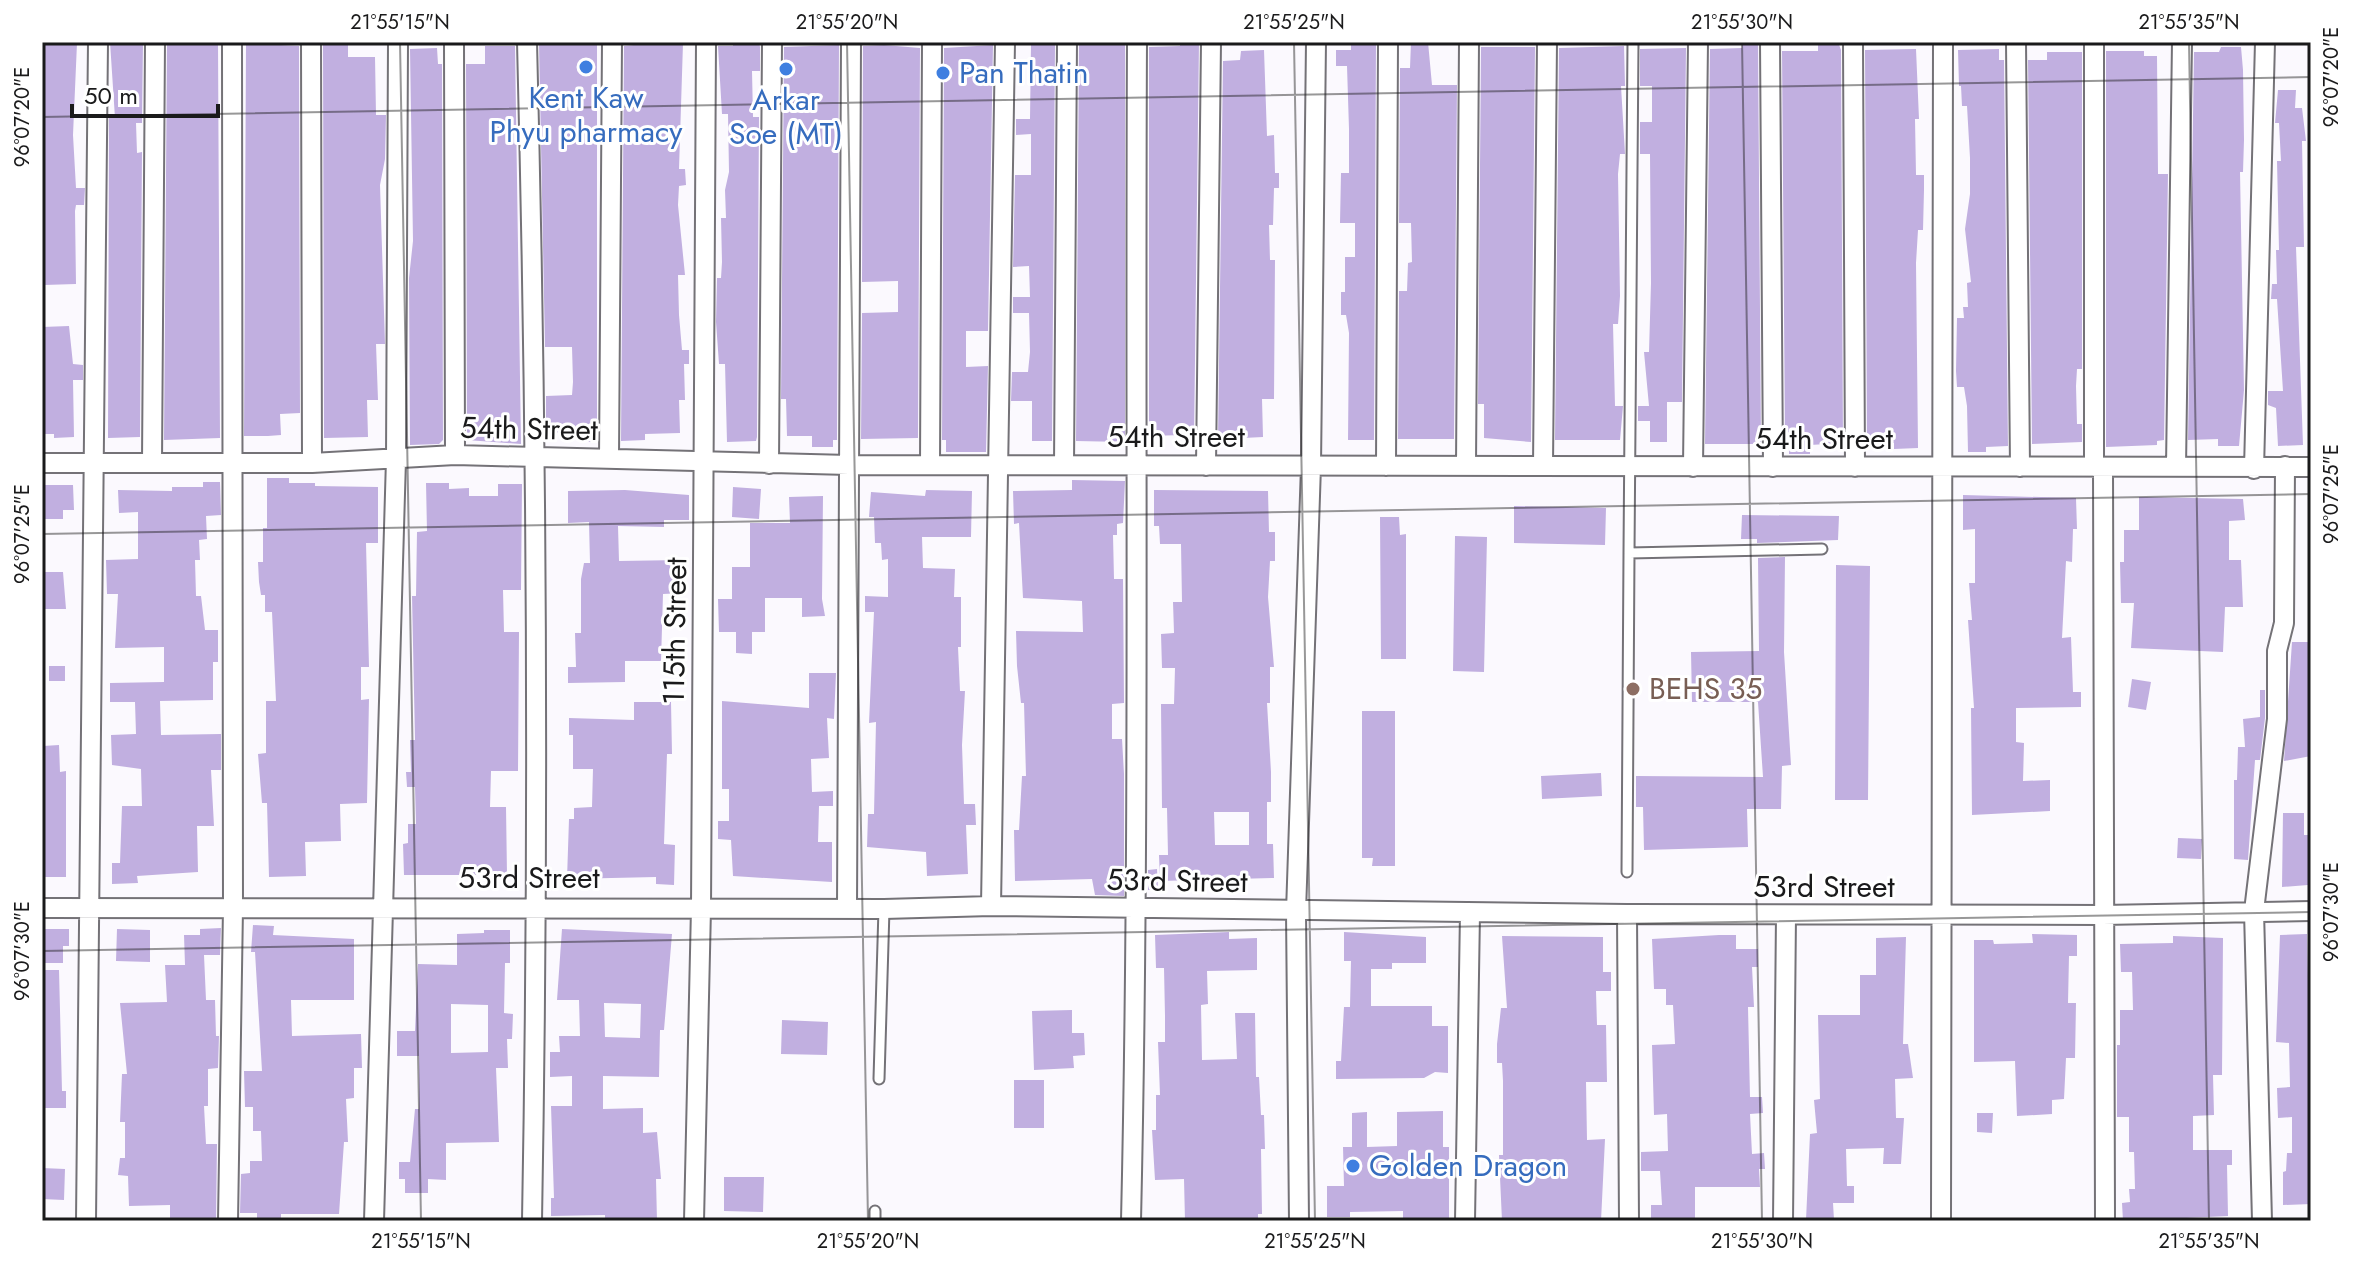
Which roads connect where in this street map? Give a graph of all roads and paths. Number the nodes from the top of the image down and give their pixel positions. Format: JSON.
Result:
{"nodes":[{"id":1,"x":98,"y":42,"type":"edge"},
{"id":2,"x":155,"y":42,"type":"edge"},
{"id":3,"x":232,"y":42,"type":"edge"},
{"id":4,"x":311,"y":42,"type":"edge"},
{"id":5,"x":398,"y":42,"type":"edge"},
{"id":6,"x":454,"y":42,"type":"edge"},
{"id":7,"x":527,"y":42,"type":"edge"},
{"id":8,"x":612,"y":42,"type":"edge"},
{"id":9,"x":706,"y":42,"type":"edge"},
{"id":10,"x":772,"y":42,"type":"edge"},
{"id":11,"x":851,"y":42,"type":"edge"},
{"id":12,"x":932,"y":42,"type":"edge"},
{"id":13,"x":1005,"y":42,"type":"edge"},
{"id":14,"x":1067,"y":42,"type":"edge"},
{"id":15,"x":1137,"y":42,"type":"edge"},
{"id":16,"x":1211,"y":42,"type":"edge"},
{"id":17,"x":1316,"y":42,"type":"edge"},
{"id":18,"x":1388,"y":42,"type":"edge"},
{"id":19,"x":1469,"y":42,"type":"edge"},
{"id":20,"x":1547,"y":42,"type":"edge"},
{"id":21,"x":1633,"y":42,"type":"edge"},
{"id":22,"x":1698,"y":42,"type":"edge"},
{"id":23,"x":1770,"y":42,"type":"edge"},
{"id":24,"x":1853,"y":42,"type":"edge"},
{"id":25,"x":1943,"y":42,"type":"edge"},
{"id":26,"x":2016,"y":42,"type":"edge"},
{"id":27,"x":2094,"y":42,"type":"edge"},
{"id":28,"x":2182,"y":42,"type":"edge"},
{"id":29,"x":2265,"y":42,"type":"edge"},
{"id":30,"x":455,"y":455,"type":"junction"},
{"id":31,"x":537,"y":456,"type":"junction"},
{"id":32,"x":609,"y":458,"type":"junction"},
{"id":33,"x":396,"y":459,"type":"junction"},
{"id":34,"x":705,"y":462,"type":"junction"},
{"id":35,"x":42,"y":463,"type":"edge"},
{"id":36,"x":152,"y":463,"type":"junction"},
{"id":37,"x":233,"y":463,"type":"junction"},
{"id":38,"x":312,"y":463,"type":"junction"},
{"id":39,"x":94,"y":464,"type":"junction"},
{"id":40,"x":769,"y":464,"type":"junction"},
{"id":41,"x":849,"y":465,"type":"junction"},
{"id":42,"x":930,"y":465,"type":"junction"},
{"id":43,"x":999,"y":465,"type":"junction"},
{"id":44,"x":1064,"y":465,"type":"junction"},
{"id":45,"x":1135,"y":465,"type":"junction"},
{"id":46,"x":1206,"y":466,"type":"junction"},
{"id":47,"x":1311,"y":466,"type":"junction"},
{"id":48,"x":1386,"y":466,"type":"junction"},
{"id":49,"x":1466,"y":466,"type":"junction"},
{"id":50,"x":1543,"y":466,"type":"junction"},
{"id":51,"x":1632,"y":466,"type":"junction"},
{"id":52,"x":2285,"y":466,"type":"junction"},
{"id":53,"x":1693,"y":467,"type":"junction"},
{"id":54,"x":1773,"y":467,"type":"junction"},
{"id":55,"x":1855,"y":467,"type":"junction"},
{"id":56,"x":1942,"y":467,"type":"junction"},
{"id":57,"x":2020,"y":467,"type":"junction"},
{"id":58,"x":2103,"y":467,"type":"junction"},
{"id":59,"x":2176,"y":467,"type":"junction"},
{"id":60,"x":2311,"y":467,"type":"edge"},
{"id":61,"x":2254,"y":469,"type":"junction"},
{"id":62,"x":1822,"y":549,"type":"dead end"},
{"id":63,"x":1629,"y":553,"type":"junction"},
{"id":64,"x":1627,"y":872,"type":"dead end"},
{"id":65,"x":382,"y":906,"type":"junction"},
{"id":66,"x":538,"y":906,"type":"junction"},
{"id":67,"x":991,"y":906,"type":"junction"},
{"id":68,"x":90,"y":907,"type":"junction"},
{"id":69,"x":42,"y":908,"type":"edge"},
{"id":70,"x":233,"y":908,"type":"junction"},
{"id":71,"x":701,"y":908,"type":"junction"},
{"id":72,"x":1139,"y":908,"type":"junction"},
{"id":73,"x":847,"y":909,"type":"junction"},
{"id":74,"x":884,"y":909,"type":"junction"},
{"id":75,"x":2254,"y":911,"type":"junction"},
{"id":76,"x":2311,"y":911,"type":"edge"},
{"id":77,"x":1296,"y":912,"type":"junction"},
{"id":78,"x":1470,"y":913,"type":"junction"},
{"id":79,"x":1627,"y":914,"type":"junction"},
{"id":80,"x":1786,"y":915,"type":"junction"},
{"id":81,"x":1941,"y":915,"type":"junction"},
{"id":82,"x":2103,"y":915,"type":"junction"},
{"id":83,"x":879,"y":1079,"type":"dead end"},
{"id":84,"x":86,"y":1221,"type":"edge"},
{"id":85,"x":228,"y":1221,"type":"edge"},
{"id":86,"x":374,"y":1221,"type":"edge"},
{"id":87,"x":532,"y":1221,"type":"edge"},
{"id":88,"x":694,"y":1221,"type":"edge"},
{"id":89,"x":1131,"y":1221,"type":"edge"},
{"id":90,"x":1299,"y":1221,"type":"edge"},
{"id":91,"x":1465,"y":1221,"type":"edge"},
{"id":92,"x":1629,"y":1221,"type":"edge"},
{"id":93,"x":1783,"y":1221,"type":"edge"},
{"id":94,"x":1941,"y":1221,"type":"edge"},
{"id":95,"x":2105,"y":1221,"type":"edge"},
{"id":96,"x":2262,"y":1221,"type":"edge"}],
"edges":[{"from":1,"to":39,"type":"street"},
{"from":2,"to":36,"type":"street"},
{"from":3,"to":37,"type":"street"},
{"from":4,"to":38,"type":"street"},
{"from":5,"to":33,"type":"street"},
{"from":6,"to":30,"type":"street"},
{"from":7,"to":31,"type":"street"},
{"from":8,"to":32,"type":"street"},
{"from":9,"to":34,"type":"street","name":"115th Street"},
{"from":10,"to":40,"type":"street"},
{"from":11,"to":41,"type":"street"},
{"from":12,"to":42,"type":"street"},
{"from":13,"to":43,"type":"street"},
{"from":14,"to":44,"type":"street"},
{"from":15,"to":45,"type":"street"},
{"from":16,"to":46,"type":"street"},
{"from":17,"to":47,"type":"street"},
{"from":18,"to":48,"type":"street"},
{"from":19,"to":49,"type":"street"},
{"from":20,"to":50,"type":"street"},
{"from":21,"to":51,"type":"lane"},
{"from":22,"to":53,"type":"street"},
{"from":23,"to":54,"type":"street"},
{"from":24,"to":55,"type":"street"},
{"from":25,"to":56,"type":"street"},
{"from":26,"to":57,"type":"street"},
{"from":27,"to":58,"type":"street"},
{"from":28,"to":59,"type":"street"},
{"from":29,"to":61,"type":"street"},
{"from":30,"to":31,"type":"street","name":"54th Street"},
{"from":30,"to":33,"type":"street","name":"54th Street"},
{"from":31,"to":32,"type":"street","name":"54th Street"},
{"from":31,"to":66,"type":"street"},
{"from":32,"to":34,"type":"street","name":"54th Street"},
{"from":33,"to":38,"type":"street","name":"54th Street"},
{"from":33,"to":65,"type":"street"},
{"from":34,"to":40,"type":"street","name":"54th Street"},
{"from":34,"to":71,"type":"street","name":"115th Street"},
{"from":35,"to":39,"type":"street","name":"54th Street"},
{"from":36,"to":37,"type":"street","name":"54th Street"},
{"from":36,"to":39,"type":"street","name":"54th Street"},
{"from":37,"to":38,"type":"street","name":"54th Street"},
{"from":37,"to":70,"type":"street"},
{"from":39,"to":68,"type":"street"},
{"from":40,"to":41,"type":"street","name":"54th Street"},
{"from":41,"to":42,"type":"street","name":"54th Street"},
{"from":41,"to":73,"type":"street"},
{"from":42,"to":43,"type":"street","name":"54th Street"},
{"from":43,"to":44,"type":"street","name":"54th Street"},
{"from":43,"to":67,"type":"street"},
{"from":44,"to":45,"type":"street","name":"54th Street"},
{"from":45,"to":46,"type":"street","name":"54th Street"},
{"from":45,"to":72,"type":"street"},
{"from":46,"to":47,"type":"street","name":"54th Street"},
{"from":47,"to":48,"type":"street","name":"54th Street"},
{"from":47,"to":77,"type":"street"},
{"from":48,"to":49,"type":"street","name":"54th Street"},
{"from":49,"to":50,"type":"street","name":"54th Street"},
{"from":50,"to":51,"type":"street","name":"54th Street"},
{"from":51,"to":53,"type":"street","name":"54th Street"},
{"from":51,"to":63,"type":"lane"},
{"from":52,"to":60,"type":"street","name":"54th Street"},
{"from":52,"to":61,"type":"street","name":"54th Street"},
{"from":52,"to":75,"type":"street"},
{"from":53,"to":54,"type":"street","name":"54th Street"},
{"from":54,"to":55,"type":"street","name":"54th Street"},
{"from":55,"to":56,"type":"street","name":"54th Street"},
{"from":56,"to":57,"type":"street","name":"54th Street"},
{"from":56,"to":81,"type":"street"},
{"from":57,"to":58,"type":"street","name":"54th Street"},
{"from":58,"to":59,"type":"street","name":"54th Street"},
{"from":58,"to":82,"type":"street"},
{"from":59,"to":61,"type":"street","name":"54th Street"},
{"from":62,"to":63,"type":"lane"},
{"from":63,"to":64,"type":"lane"},
{"from":65,"to":66,"type":"street","name":"53rd Street"},
{"from":65,"to":70,"type":"street","name":"53rd Street"},
{"from":65,"to":86,"type":"street"},
{"from":66,"to":71,"type":"street","name":"53rd Street"},
{"from":66,"to":87,"type":"street"},
{"from":67,"to":72,"type":"street","name":"53rd Street"},
{"from":67,"to":74,"type":"street","name":"53rd Street"},
{"from":68,"to":69,"type":"street","name":"53rd Street"},
{"from":68,"to":70,"type":"street","name":"53rd Street"},
{"from":68,"to":84,"type":"street"},
{"from":70,"to":85,"type":"street"},
{"from":71,"to":73,"type":"street","name":"53rd Street"},
{"from":71,"to":88,"type":"street","name":"115th Street"},
{"from":72,"to":77,"type":"street","name":"53rd Street"},
{"from":72,"to":89,"type":"street"},
{"from":73,"to":74,"type":"street","name":"53rd Street"},
{"from":74,"to":83,"type":"lane"},
{"from":75,"to":76,"type":"street","name":"53rd Street"},
{"from":75,"to":82,"type":"street","name":"53rd Street"},
{"from":75,"to":96,"type":"street"},
{"from":77,"to":78,"type":"street","name":"53rd Street"},
{"from":77,"to":90,"type":"street"},
{"from":78,"to":79,"type":"street","name":"53rd Street"},
{"from":78,"to":91,"type":"street"},
{"from":79,"to":80,"type":"street","name":"53rd Street"},
{"from":79,"to":92,"type":"street"},
{"from":80,"to":81,"type":"street","name":"53rd Street"},
{"from":80,"to":93,"type":"street"},
{"from":81,"to":82,"type":"street","name":"53rd Street"},
{"from":81,"to":94,"type":"street"},
{"from":82,"to":95,"type":"street"}]}
